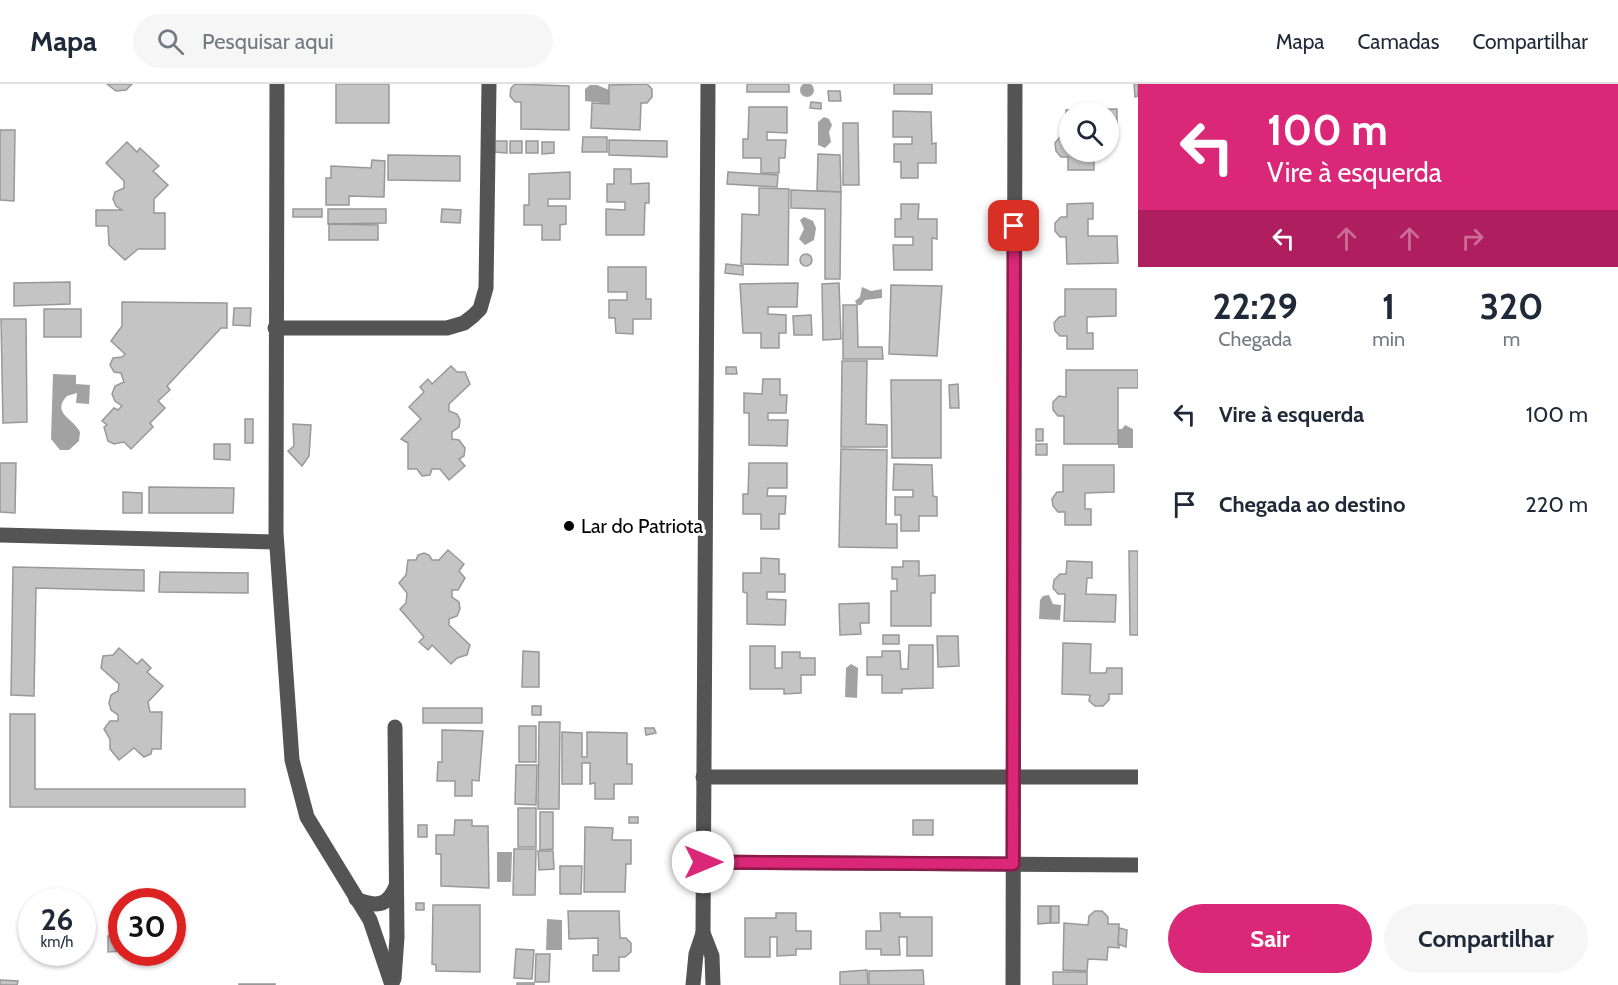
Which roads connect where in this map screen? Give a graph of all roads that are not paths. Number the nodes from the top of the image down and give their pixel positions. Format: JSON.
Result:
{"nodes":[{"id":1,"x":277,"y":84,"type":"edge"},
{"id":2,"x":489,"y":84,"type":"edge"},
{"id":3,"x":708,"y":84,"type":"edge"},
{"id":4,"x":1015,"y":84,"type":"edge"},
{"id":5,"x":275,"y":328,"type":"junction"},
{"id":6,"x":0,"y":535,"type":"edge"},
{"id":7,"x":276,"y":542,"type":"junction"},
{"id":8,"x":395,"y":727,"type":"dead end"},
{"id":9,"x":703,"y":777,"type":"junction"},
{"id":10,"x":1013,"y":777,"type":"junction"},
{"id":11,"x":1138,"y":777,"type":"edge"},
{"id":12,"x":703,"y":862,"type":"junction"},
{"id":13,"x":1013,"y":864,"type":"junction"},
{"id":14,"x":1138,"y":865,"type":"edge"},
{"id":15,"x":397,"y":884,"type":"junction"},
{"id":16,"x":356,"y":899,"type":"junction"},
{"id":17,"x":703,"y":933,"type":"junction"},
{"id":18,"x":393,"y":985,"type":"edge"},
{"id":19,"x":693,"y":985,"type":"edge"},
{"id":20,"x":713,"y":985,"type":"edge"},
{"id":21,"x":1013,"y":985,"type":"edge"}],
"edges":[{"from":1,"to":5,"type":"street"},
{"from":2,"to":5,"type":"street"},
{"from":3,"to":9,"type":"street"},
{"from":4,"to":10,"type":"street"},
{"from":5,"to":7,"type":"street"},
{"from":6,"to":7,"type":"street"},
{"from":7,"to":16,"type":"street"},
{"from":8,"to":15,"type":"street"},
{"from":9,"to":10,"type":"street"},
{"from":9,"to":12,"type":"street"},
{"from":10,"to":11,"type":"street"},
{"from":10,"to":13,"type":"street"},
{"from":12,"to":13,"type":"street"},
{"from":12,"to":17,"type":"street"},
{"from":13,"to":14,"type":"street"},
{"from":13,"to":21,"type":"street"},
{"from":15,"to":16,"type":"street"},
{"from":15,"to":18,"type":"street"},
{"from":16,"to":18,"type":"street"},
{"from":17,"to":19,"type":"street"},
{"from":17,"to":20,"type":"street"}]}
